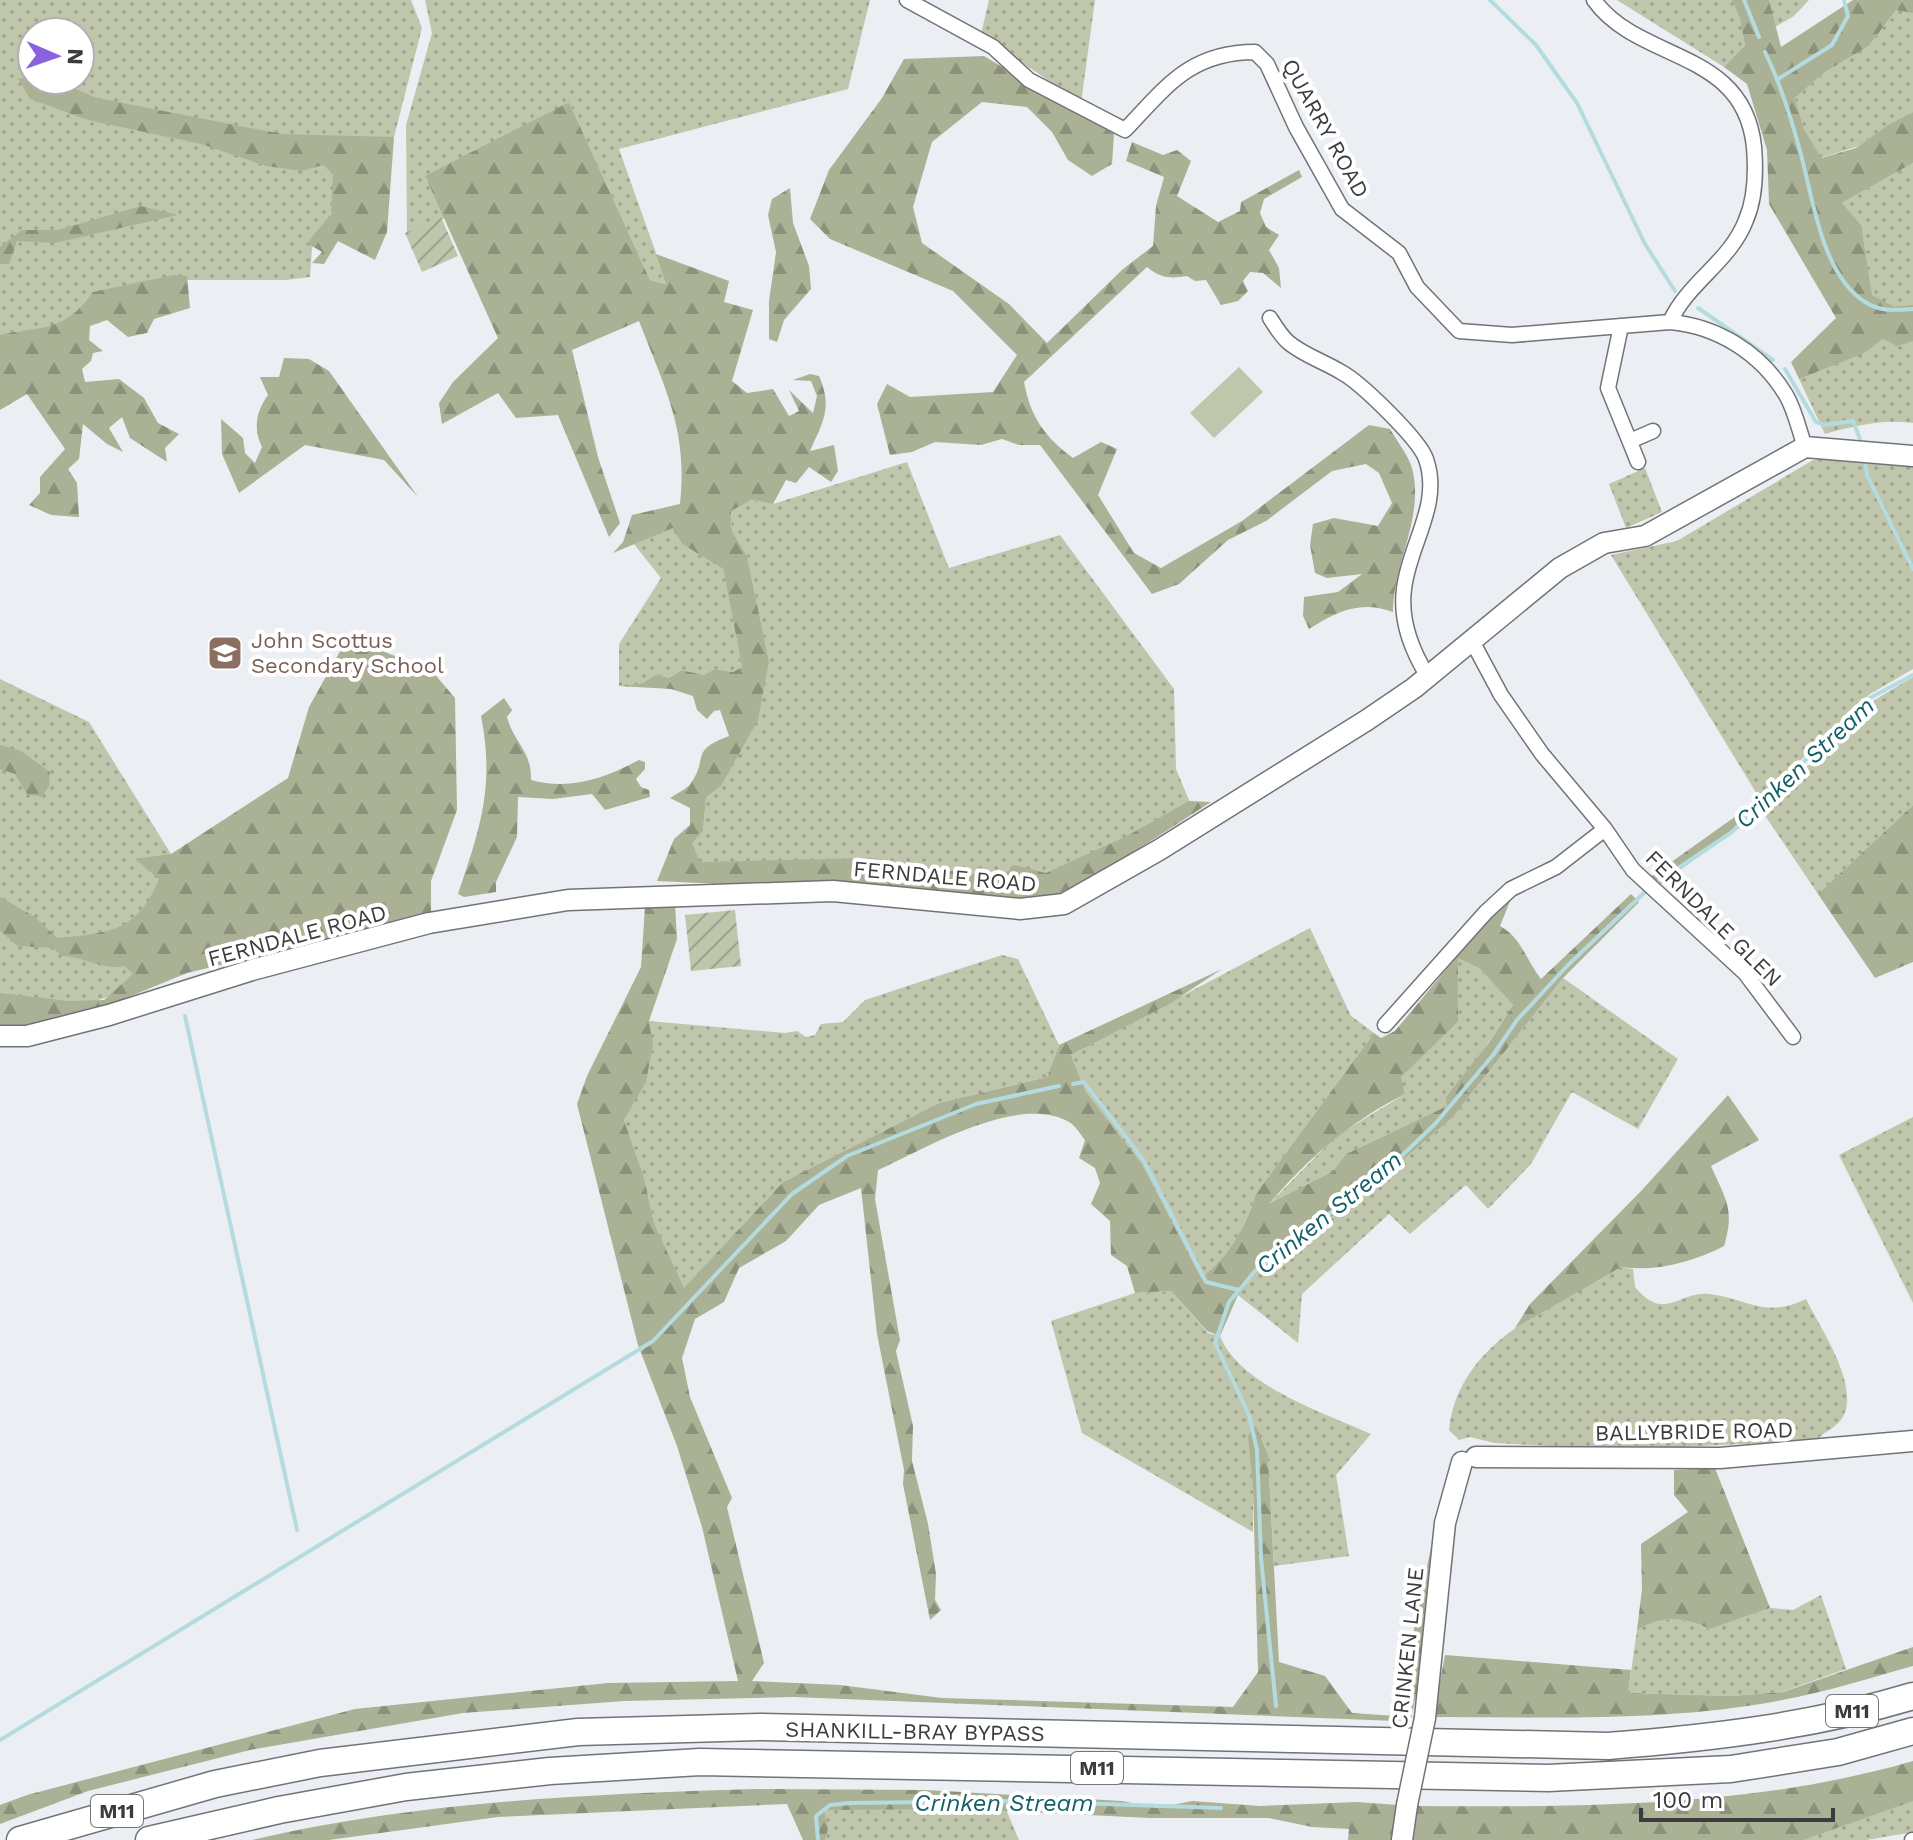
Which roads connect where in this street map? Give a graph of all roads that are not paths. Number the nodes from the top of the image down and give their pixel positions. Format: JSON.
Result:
{"nodes":[{"id":1,"x":907,"y":0,"type":"edge"},
{"id":2,"x":1594,"y":0,"type":"edge"},
{"id":3,"x":1270,"y":318,"type":"dead end"},
{"id":4,"x":1670,"y":322,"type":"junction"},
{"id":5,"x":1621,"y":326,"type":"junction"},
{"id":6,"x":1653,"y":431,"type":"dead end"},
{"id":7,"x":1630,"y":441,"type":"junction"},
{"id":8,"x":1805,"y":447,"type":"junction"},
{"id":9,"x":1913,"y":456,"type":"edge"},
{"id":10,"x":1638,"y":462,"type":"dead end"},
{"id":11,"x":1472,"y":641,"type":"junction"},
{"id":12,"x":1427,"y":675,"type":"junction"},
{"id":13,"x":1605,"y":829,"type":"junction"},
{"id":14,"x":1385,"y":1025,"type":"dead end"},
{"id":15,"x":0,"y":1036,"type":"edge"},
{"id":16,"x":1793,"y":1037,"type":"dead end"},
{"id":17,"x":1913,"y":1441,"type":"edge"},
{"id":18,"x":1469,"y":1459,"type":"joint"},
{"id":19,"x":1913,"y":1696,"type":"edge"},
{"id":20,"x":1913,"y":1731,"type":"edge"},
{"id":21,"x":20,"y":1840,"type":"edge"},
{"id":22,"x":149,"y":1840,"type":"edge"},
{"id":23,"x":1402,"y":1840,"type":"edge"}],
"edges":[{"from":1,"to":5,"type":"street","name":"QUARRY ROAD"},
{"from":2,"to":4,"type":"street"},
{"from":3,"to":12,"type":"street"},
{"from":4,"to":5,"type":"street","name":"QUARRY ROAD"},
{"from":4,"to":8,"type":"street","name":"QUARRY ROAD"},
{"from":5,"to":7,"type":"street"},
{"from":6,"to":7,"type":"street"},
{"from":7,"to":10,"type":"street"},
{"from":8,"to":9,"type":"street"},
{"from":8,"to":11,"type":"street","name":"FERNDALE ROAD"},
{"from":11,"to":12,"type":"street","name":"FERNDALE ROAD"},
{"from":11,"to":13,"type":"street","name":"FERNDALE GLEN"},
{"from":12,"to":15,"type":"street","name":"FERNDALE ROAD"},
{"from":13,"to":14,"type":"street"},
{"from":13,"to":16,"type":"street","name":"FERNDALE GLEN"},
{"from":17,"to":18,"type":"street","name":"BALLYBRIDE ROAD"},
{"from":18,"to":23,"type":"street","name":"CRINKEN LANE","bridge":true},
{"from":19,"to":21,"type":"highway","name":"SHANKILL-BRAY BYPASS","number":"M11"},
{"from":20,"to":22,"type":"highway","name":"SHANKILL-BRAY BYPASS","number":"M11"}]}
